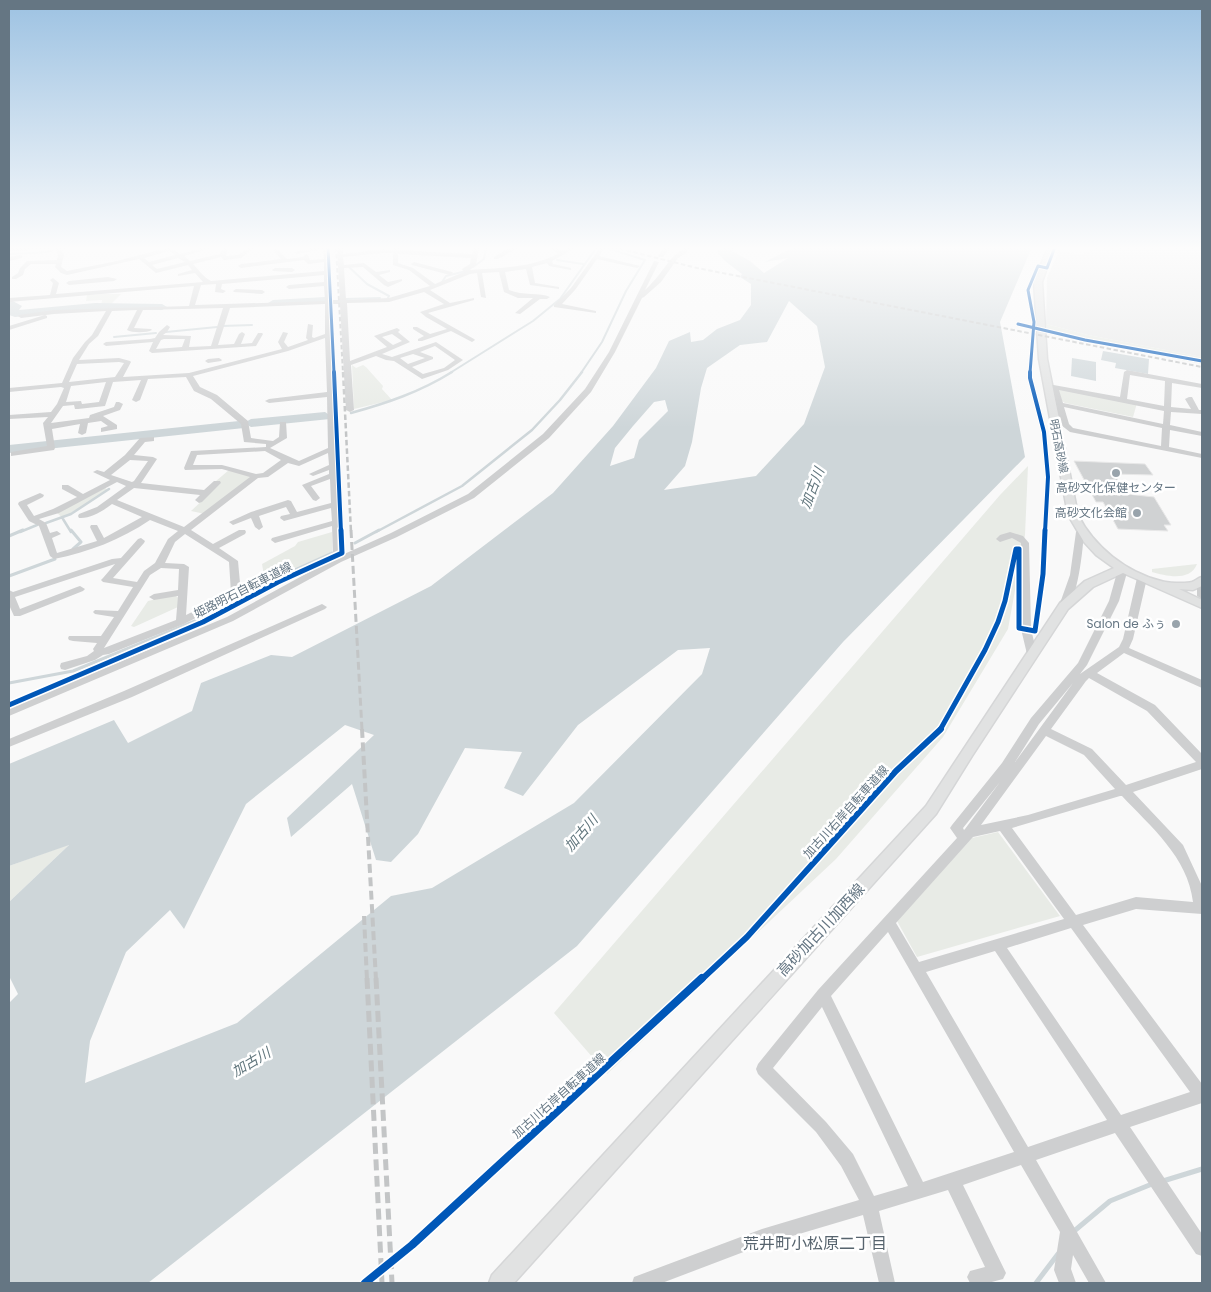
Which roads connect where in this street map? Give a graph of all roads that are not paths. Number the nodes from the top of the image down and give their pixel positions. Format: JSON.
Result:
{"nodes":[{"id":1,"x":216,"y":307,"type":"edge"},
{"id":2,"x":227,"y":307,"type":"edge"},
{"id":3,"x":322,"y":307,"type":"edge"},
{"id":4,"x":343,"y":307,"type":"edge"},
{"id":5,"x":440,"y":307,"type":"edge"},
{"id":6,"x":525,"y":307,"type":"edge"},
{"id":7,"x":565,"y":307,"type":"edge"},
{"id":8,"x":634,"y":307,"type":"edge"},
{"id":9,"x":1040,"y":307,"type":"edge"},
{"id":10,"x":21,"y":308,"type":"joint"},
{"id":11,"x":191,"y":308,"type":"joint"},
{"id":12,"x":110,"y":309,"type":"junction"},
{"id":13,"x":141,"y":309,"type":"junction"},
{"id":14,"x":68,"y":312,"type":"junction"},
{"id":15,"x":594,"y":312,"type":"dead end"},
{"id":16,"x":518,"y":313,"type":"dead end"},
{"id":17,"x":312,"y":327,"type":"dead end"},
{"id":18,"x":415,"y":328,"type":"dead end"},
{"id":19,"x":10,"y":329,"type":"edge"},
{"id":20,"x":401,"y":329,"type":"dead end"},
{"id":21,"x":452,"y":329,"type":"junction"},
{"id":22,"x":98,"y":330,"type":"junction"},
{"id":23,"x":149,"y":330,"type":"dead end"},
{"id":24,"x":186,"y":330,"type":"dead end"},
{"id":25,"x":89,"y":331,"type":"dead end"},
{"id":26,"x":393,"y":331,"type":"junction"},
{"id":27,"x":242,"y":334,"type":"dead end"},
{"id":28,"x":330,"y":335,"type":"junction"},
{"id":29,"x":285,"y":336,"type":"dead end"},
{"id":30,"x":256,"y":337,"type":"dead end"},
{"id":31,"x":430,"y":337,"type":"junction"},
{"id":32,"x":158,"y":338,"type":"junction"},
{"id":33,"x":312,"y":340,"type":"junction"},
{"id":34,"x":420,"y":340,"type":"dead end"},
{"id":35,"x":472,"y":340,"type":"dead end"},
{"id":36,"x":108,"y":343,"type":"dead end"},
{"id":37,"x":237,"y":346,"type":"junction"},
{"id":38,"x":214,"y":348,"type":"junction"},
{"id":39,"x":392,"y":348,"type":"junction"},
{"id":40,"x":185,"y":349,"type":"junction"},
{"id":41,"x":286,"y":350,"type":"junction"},
{"id":42,"x":458,"y":350,"type":"dead end"},
{"id":43,"x":224,"y":351,"type":"junction"},
{"id":44,"x":414,"y":352,"type":"junction"},
{"id":45,"x":449,"y":353,"type":"junction"},
{"id":46,"x":378,"y":354,"type":"junction"},
{"id":47,"x":395,"y":358,"type":"junction"},
{"id":48,"x":219,"y":360,"type":"junction"},
{"id":49,"x":208,"y":361,"type":"dead end"},
{"id":50,"x":74,"y":362,"type":"junction"},
{"id":51,"x":348,"y":364,"type":"junction"},
{"id":52,"x":408,"y":366,"type":"junction"},
{"id":53,"x":216,"y":368,"type":"junction"},
{"id":54,"x":189,"y":375,"type":"junction"},
{"id":55,"x":145,"y":378,"type":"junction"},
{"id":56,"x":114,"y":380,"type":"junction"},
{"id":57,"x":1169,"y":380,"type":"junction"},
{"id":58,"x":66,"y":386,"type":"junction"},
{"id":59,"x":1051,"y":386,"type":"junction"},
{"id":60,"x":1202,"y":386,"type":"edge"},
{"id":61,"x":141,"y":388,"type":"junction"},
{"id":62,"x":150,"y":388,"type":"dead end"},
{"id":63,"x":9,"y":390,"type":"edge"},
{"id":64,"x":330,"y":394,"type":"junction"},
{"id":65,"x":269,"y":397,"type":"dead end"},
{"id":66,"x":1189,"y":398,"type":"dead end"},
{"id":67,"x":1123,"y":399,"type":"junction"},
{"id":68,"x":136,"y":400,"type":"dead end"},
{"id":69,"x":61,"y":404,"type":"junction"},
{"id":70,"x":119,"y":404,"type":"dead end"},
{"id":71,"x":1060,"y":404,"type":"junction"},
{"id":72,"x":1167,"y":409,"type":"junction"},
{"id":73,"x":350,"y":410,"type":"dead end"},
{"id":74,"x":1200,"y":412,"type":"edge"},
{"id":75,"x":53,"y":414,"type":"junction"},
{"id":76,"x":9,"y":417,"type":"edge"},
{"id":77,"x":93,"y":420,"type":"junction"},
{"id":78,"x":84,"y":422,"type":"junction"},
{"id":79,"x":1167,"y":426,"type":"junction"},
{"id":80,"x":46,"y":427,"type":"junction"},
{"id":81,"x":285,"y":429,"type":"dead end"},
{"id":82,"x":104,"y":430,"type":"dead end"},
{"id":83,"x":82,"y":433,"type":"dead end"},
{"id":84,"x":1202,"y":434,"type":"edge"},
{"id":85,"x":150,"y":439,"type":"dead end"},
{"id":86,"x":274,"y":443,"type":"junction"},
{"id":87,"x":266,"y":448,"type":"junction"},
{"id":88,"x":334,"y":448,"type":"junction"},
{"id":89,"x":1168,"y":449,"type":"junction"},
{"id":90,"x":14,"y":454,"type":"dead end"},
{"id":91,"x":1202,"y":456,"type":"edge"},
{"id":92,"x":128,"y":457,"type":"junction"},
{"id":93,"x":288,"y":460,"type":"junction"},
{"id":94,"x":1169,"y":460,"type":"dead end"},
{"id":95,"x":332,"y":466,"type":"junction"},
{"id":96,"x":97,"y":472,"type":"dead end"},
{"id":97,"x":106,"y":474,"type":"junction"},
{"id":98,"x":314,"y":474,"type":"dead end"},
{"id":99,"x":333,"y":475,"type":"junction"},
{"id":100,"x":256,"y":476,"type":"junction"},
{"id":101,"x":115,"y":480,"type":"junction"},
{"id":102,"x":217,"y":483,"type":"dead end"},
{"id":103,"x":132,"y":485,"type":"junction"},
{"id":104,"x":64,"y":487,"type":"dead end"},
{"id":105,"x":40,"y":496,"type":"dead end"},
{"id":106,"x":83,"y":497,"type":"junction"},
{"id":107,"x":316,"y":498,"type":"dead end"},
{"id":108,"x":111,"y":501,"type":"junction"},
{"id":109,"x":335,"y":504,"type":"junction"},
{"id":110,"x":254,"y":514,"type":"junction"},
{"id":111,"x":295,"y":515,"type":"junction"},
{"id":112,"x":82,"y":516,"type":"dead end"},
{"id":113,"x":149,"y":517,"type":"junction"},
{"id":114,"x":284,"y":518,"type":"dead end"},
{"id":115,"x":32,"y":519,"type":"junction"},
{"id":116,"x":234,"y":522,"type":"dead end"},
{"id":117,"x":336,"y":522,"type":"junction"},
{"id":118,"x":94,"y":527,"type":"dead end"},
{"id":119,"x":259,"y":527,"type":"dead end"},
{"id":120,"x":186,"y":531,"type":"junction"},
{"id":121,"x":242,"y":532,"type":"dead end"},
{"id":122,"x":1080,"y":532,"type":"junction"},
{"id":123,"x":57,"y":534,"type":"dead end"},
{"id":124,"x":47,"y":537,"type":"junction"},
{"id":125,"x":1000,"y":539,"type":"dead end"},
{"id":126,"x":275,"y":540,"type":"dead end"},
{"id":127,"x":102,"y":542,"type":"junction"},
{"id":128,"x":141,"y":544,"type":"dead end"},
{"id":129,"x":215,"y":547,"type":"junction"},
{"id":130,"x":338,"y":560,"type":"junction"},
{"id":131,"x":124,"y":561,"type":"junction"},
{"id":132,"x":159,"y":565,"type":"junction"},
{"id":133,"x":1123,"y":569,"type":"junction"},
{"id":134,"x":1148,"y":580,"type":"junction"},
{"id":135,"x":1202,"y":582,"type":"edge"},
{"id":136,"x":140,"y":585,"type":"junction"},
{"id":137,"x":80,"y":589,"type":"dead end"},
{"id":138,"x":181,"y":592,"type":"junction"},
{"id":139,"x":9,"y":594,"type":"edge"},
{"id":140,"x":1202,"y":596,"type":"edge"},
{"id":141,"x":154,"y":597,"type":"dead end"},
{"id":142,"x":1202,"y":604,"type":"edge"},
{"id":143,"x":1064,"y":606,"type":"junction"},
{"id":144,"x":322,"y":607,"type":"dead end"},
{"id":145,"x":98,"y":612,"type":"dead end"},
{"id":146,"x":120,"y":614,"type":"junction"},
{"id":147,"x":180,"y":622,"type":"junction"},
{"id":148,"x":74,"y":638,"type":"dead end"},
{"id":149,"x":103,"y":645,"type":"junction"},
{"id":150,"x":1123,"y":649,"type":"junction"},
{"id":151,"x":1032,"y":654,"type":"junction"},
{"id":152,"x":65,"y":666,"type":"dead end"},
{"id":153,"x":1089,"y":673,"type":"junction"},
{"id":154,"x":1202,"y":684,"type":"edge"},
{"id":155,"x":9,"y":704,"type":"edge"},
{"id":156,"x":26,"y":705,"type":"junction"},
{"id":157,"x":9,"y":712,"type":"edge"},
{"id":158,"x":1043,"y":730,"type":"junction"},
{"id":159,"x":9,"y":743,"type":"edge"},
{"id":160,"x":1202,"y":761,"type":"edge"},
{"id":161,"x":1202,"y":765,"type":"edge"},
{"id":162,"x":1122,"y":789,"type":"junction"},
{"id":163,"x":1003,"y":826,"type":"junction"},
{"id":164,"x":966,"y":836,"type":"junction"},
{"id":165,"x":1201,"y":908,"type":"edge"},
{"id":166,"x":889,"y":922,"type":"junction"},
{"id":167,"x":1073,"y":922,"type":"junction"},
{"id":168,"x":998,"y":945,"type":"junction"},
{"id":169,"x":916,"y":968,"type":"junction"},
{"id":170,"x":823,"y":995,"type":"junction"},
{"id":171,"x":1202,"y":1096,"type":"edge"},
{"id":172,"x":1118,"y":1123,"type":"junction"},
{"id":173,"x":1024,"y":1157,"type":"junction"},
{"id":174,"x":952,"y":1181,"type":"junction"},
{"id":175,"x":919,"y":1191,"type":"junction"},
{"id":176,"x":869,"y":1204,"type":"junction"},
{"id":177,"x":1068,"y":1230,"type":"junction"},
{"id":178,"x":1202,"y":1248,"type":"edge"},
{"id":179,"x":976,"y":1277,"type":"dead end"},
{"id":180,"x":670,"y":1278,"type":"edge"},
{"id":181,"x":500,"y":1283,"type":"edge"},
{"id":182,"x":640,"y":1283,"type":"edge"},
{"id":183,"x":887,"y":1283,"type":"edge"},
{"id":184,"x":1068,"y":1283,"type":"edge"},
{"id":185,"x":1098,"y":1283,"type":"edge"}],
"edges":[{"from":1,"to":11,"type":"street"},
{"from":2,"to":38,"type":"street"},
{"from":3,"to":28,"type":"street"},
{"from":4,"to":51,"type":"street"},
{"from":5,"to":21,"type":"street"},
{"from":6,"to":16,"type":"street"},
{"from":7,"to":15,"type":"street"},
{"from":8,"to":130,"type":"street"},
{"from":9,"to":59,"type":"main road","name":"明石高砂線"},
{"from":10,"to":14,"type":"street"},
{"from":10,"to":19,"type":"street"},
{"from":11,"to":13,"type":"street"},
{"from":12,"to":13,"type":"street"},
{"from":12,"to":14,"type":"street"},
{"from":12,"to":22,"type":"street"},
{"from":13,"to":23,"type":"street"},
{"from":14,"to":19,"type":"street"},
{"from":17,"to":33,"type":"street"},
{"from":18,"to":31,"type":"street"},
{"from":20,"to":26,"type":"street"},
{"from":21,"to":31,"type":"street"},
{"from":21,"to":35,"type":"street"},
{"from":22,"to":25,"type":"street"},
{"from":22,"to":50,"type":"street"},
{"from":24,"to":32,"type":"street"},
{"from":26,"to":39,"type":"street"},
{"from":26,"to":39,"type":"street"},
{"from":27,"to":37,"type":"street"},
{"from":28,"to":33,"type":"street"},
{"from":28,"to":64,"type":"street"},
{"from":29,"to":41,"type":"street"},
{"from":30,"to":37,"type":"street"},
{"from":31,"to":34,"type":"street"},
{"from":32,"to":36,"type":"street"},
{"from":32,"to":40,"type":"street"},
{"from":32,"to":40,"type":"street"},
{"from":33,"to":41,"type":"street"},
{"from":37,"to":43,"type":"street"},
{"from":38,"to":40,"type":"street"},
{"from":38,"to":43,"type":"street"},
{"from":39,"to":46,"type":"street"},
{"from":41,"to":53,"type":"street"},
{"from":42,"to":45,"type":"street"},
{"from":43,"to":48,"type":"street"},
{"from":44,"to":45,"type":"street"},
{"from":44,"to":47,"type":"street"},
{"from":44,"to":52,"type":"street"},
{"from":45,"to":52,"type":"street"},
{"from":46,"to":47,"type":"street"},
{"from":46,"to":51,"type":"street"},
{"from":47,"to":52,"type":"street"},
{"from":48,"to":49,"type":"street"},
{"from":48,"to":53,"type":"street"},
{"from":50,"to":56,"type":"street"},
{"from":50,"to":58,"type":"street"},
{"from":51,"to":73,"type":"street"},
{"from":53,"to":54,"type":"street"},
{"from":54,"to":55,"type":"street"},
{"from":54,"to":86,"type":"street"},
{"from":55,"to":56,"type":"street"},
{"from":55,"to":61,"type":"street"},
{"from":56,"to":58,"type":"street"},
{"from":56,"to":69,"type":"street"},
{"from":57,"to":60,"type":"street"},
{"from":57,"to":67,"type":"street"},
{"from":57,"to":72,"type":"street"},
{"from":58,"to":63,"type":"street"},
{"from":58,"to":69,"type":"street"},
{"from":59,"to":67,"type":"street"},
{"from":59,"to":71,"type":"street"},
{"from":59,"to":122,"type":"main road","name":"明石高砂線"},
{"from":61,"to":62,"type":"street"},
{"from":61,"to":68,"type":"street"},
{"from":64,"to":65,"type":"street"},
{"from":64,"to":88,"type":"street"},
{"from":66,"to":74,"type":"street"},
{"from":67,"to":72,"type":"street"},
{"from":69,"to":75,"type":"street"},
{"from":70,"to":77,"type":"street"},
{"from":71,"to":79,"type":"street"},
{"from":71,"to":89,"type":"street"},
{"from":72,"to":74,"type":"street"},
{"from":72,"to":79,"type":"street"},
{"from":75,"to":76,"type":"street"},
{"from":75,"to":80,"type":"street"},
{"from":77,"to":78,"type":"street"},
{"from":77,"to":82,"type":"street"},
{"from":78,"to":80,"type":"street"},
{"from":78,"to":83,"type":"street"},
{"from":79,"to":84,"type":"street"},
{"from":79,"to":89,"type":"street"},
{"from":80,"to":90,"type":"street"},
{"from":81,"to":86,"type":"street"},
{"from":85,"to":92,"type":"street"},
{"from":86,"to":87,"type":"street"},
{"from":87,"to":93,"type":"street"},
{"from":87,"to":100,"type":"street"},
{"from":88,"to":93,"type":"street"},
{"from":88,"to":95,"type":"street"},
{"from":89,"to":91,"type":"street"},
{"from":89,"to":94,"type":"street"},
{"from":92,"to":97,"type":"street"},
{"from":92,"to":103,"type":"street"},
{"from":93,"to":100,"type":"street"},
{"from":95,"to":98,"type":"street"},
{"from":95,"to":99,"type":"street"},
{"from":96,"to":97,"type":"street"},
{"from":97,"to":101,"type":"street"},
{"from":99,"to":107,"type":"street"},
{"from":99,"to":109,"type":"street"},
{"from":100,"to":120,"type":"street"},
{"from":101,"to":103,"type":"street"},
{"from":101,"to":106,"type":"street"},
{"from":102,"to":103,"type":"street"},
{"from":103,"to":108,"type":"street"},
{"from":104,"to":106,"type":"street"},
{"from":105,"to":115,"type":"street"},
{"from":106,"to":115,"type":"street"},
{"from":108,"to":112,"type":"street"},
{"from":108,"to":113,"type":"street"},
{"from":109,"to":111,"type":"street"},
{"from":109,"to":117,"type":"street"},
{"from":110,"to":111,"type":"street"},
{"from":110,"to":116,"type":"street"},
{"from":110,"to":119,"type":"street"},
{"from":111,"to":114,"type":"street"},
{"from":113,"to":120,"type":"street"},
{"from":113,"to":127,"type":"street"},
{"from":115,"to":124,"type":"street"},
{"from":117,"to":126,"type":"street"},
{"from":117,"to":130,"type":"street"},
{"from":118,"to":127,"type":"street"},
{"from":120,"to":129,"type":"street"},
{"from":120,"to":132,"type":"street"},
{"from":121,"to":129,"type":"street"},
{"from":122,"to":133,"type":"main road","name":"明石高砂線"},
{"from":122,"to":143,"type":"street"},
{"from":123,"to":124,"type":"street"},
{"from":124,"to":127,"type":"street"},
{"from":125,"to":151,"type":"street"},
{"from":128,"to":131,"type":"street"},
{"from":129,"to":147,"type":"street"},
{"from":130,"to":156,"type":"street"},
{"from":131,"to":136,"type":"street"},
{"from":131,"to":139,"type":"street"},
{"from":132,"to":136,"type":"street"},
{"from":132,"to":138,"type":"street"},
{"from":133,"to":134,"type":"main road","name":"明石高砂線"},
{"from":133,"to":143,"type":"main road","name":"高砂加古川加西線"},
{"from":133,"to":164,"type":"street"},
{"from":134,"to":135,"type":"main road"},
{"from":134,"to":142,"type":"main road","name":"明石高砂線"},
{"from":134,"to":150,"type":"street"},
{"from":135,"to":140,"type":"street"},
{"from":136,"to":146,"type":"street"},
{"from":137,"to":139,"type":"street"},
{"from":138,"to":141,"type":"street"},
{"from":138,"to":147,"type":"street"},
{"from":143,"to":151,"type":"main road","name":"高砂加古川加西線"},
{"from":144,"to":159,"type":"street"},
{"from":145,"to":146,"type":"street"},
{"from":146,"to":149,"type":"street"},
{"from":147,"to":149,"type":"street"},
{"from":148,"to":149,"type":"street"},
{"from":149,"to":152,"type":"street"},
{"from":150,"to":153,"type":"street"},
{"from":150,"to":154,"type":"street"},
{"from":151,"to":181,"type":"main road","name":"高砂加古川加西線"},
{"from":153,"to":158,"type":"street"},
{"from":153,"to":160,"type":"street"},
{"from":155,"to":156,"type":"street"},
{"from":156,"to":157,"type":"street"},
{"from":158,"to":162,"type":"street"},
{"from":158,"to":164,"type":"street"},
{"from":161,"to":162,"type":"street"},
{"from":162,"to":163,"type":"street"},
{"from":162,"to":165,"type":"street"},
{"from":163,"to":164,"type":"street"},
{"from":163,"to":167,"type":"street"},
{"from":164,"to":166,"type":"street"},
{"from":165,"to":167,"type":"street"},
{"from":166,"to":169,"type":"street"},
{"from":166,"to":170,"type":"street"},
{"from":167,"to":168,"type":"street"},
{"from":167,"to":171,"type":"street"},
{"from":168,"to":169,"type":"street"},
{"from":168,"to":172,"type":"street"},
{"from":169,"to":173,"type":"street"},
{"from":170,"to":175,"type":"street"},
{"from":170,"to":176,"type":"street"},
{"from":171,"to":172,"type":"street"},
{"from":172,"to":173,"type":"street"},
{"from":172,"to":178,"type":"street"},
{"from":173,"to":174,"type":"street"},
{"from":173,"to":177,"type":"street"},
{"from":174,"to":175,"type":"street"},
{"from":174,"to":179,"type":"street"},
{"from":175,"to":176,"type":"street"},
{"from":176,"to":180,"type":"street"},
{"from":176,"to":183,"type":"street"},
{"from":177,"to":184,"type":"street"},
{"from":177,"to":185,"type":"street"},
{"from":180,"to":182,"type":"street"}]}
